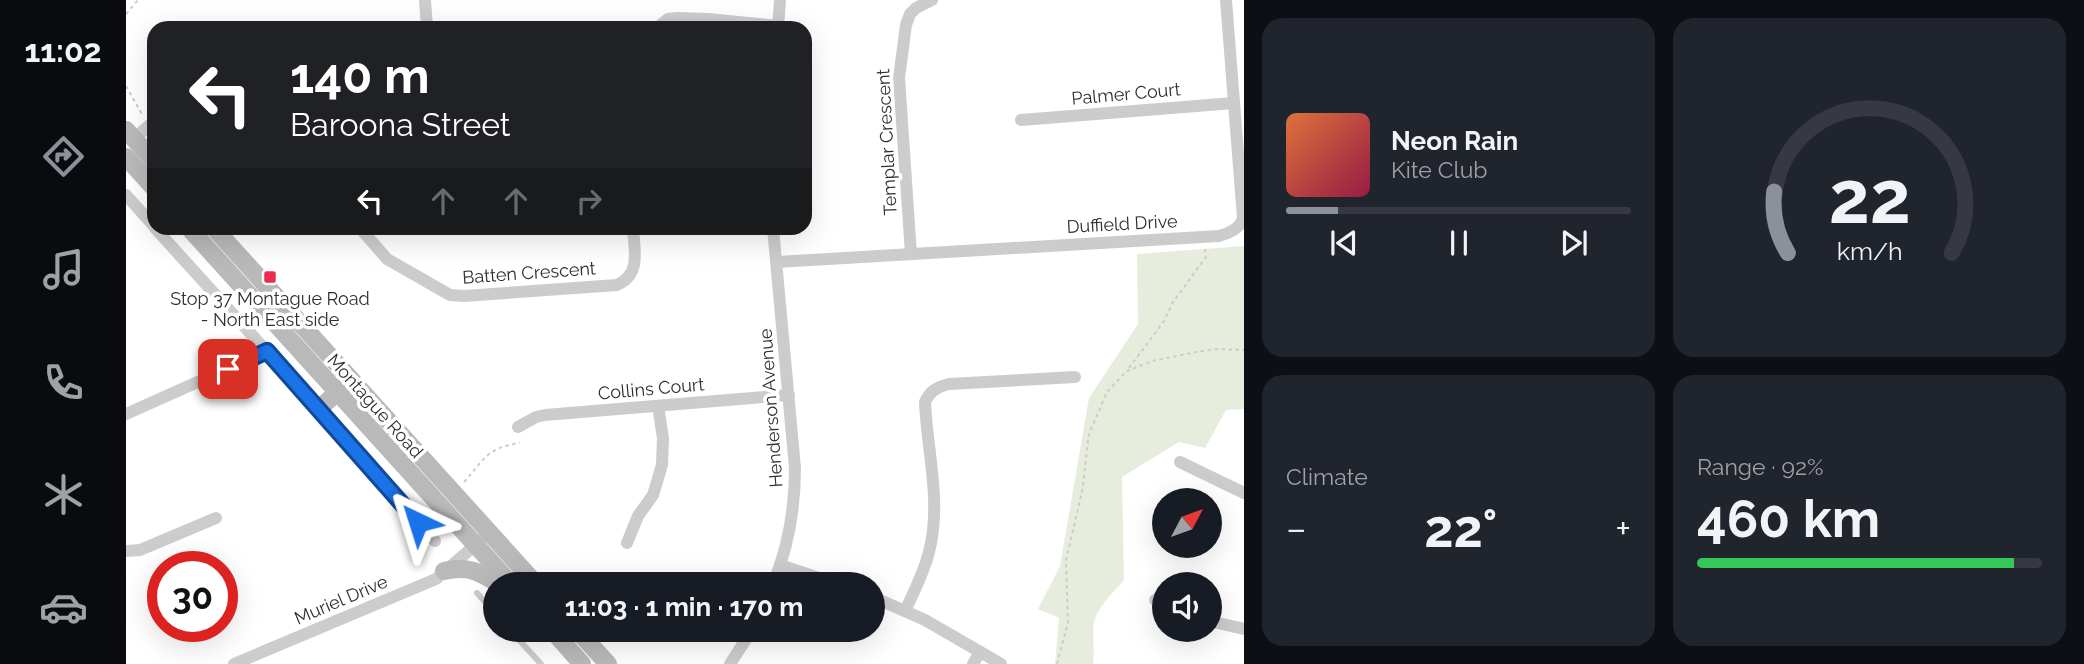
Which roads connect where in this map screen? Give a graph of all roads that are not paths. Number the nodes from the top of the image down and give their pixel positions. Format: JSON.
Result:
{"nodes":[{"id":1,"x":425,"y":0,"type":"edge"},
{"id":2,"x":780,"y":0,"type":"edge"},
{"id":3,"x":932,"y":0,"type":"edge"},
{"id":4,"x":1226,"y":0,"type":"edge"},
{"id":5,"x":426,"y":21,"type":"edge"},
{"id":6,"x":666,"y":21,"type":"edge"},
{"id":7,"x":726,"y":21,"type":"edge"},
{"id":8,"x":778,"y":21,"type":"edge"},
{"id":9,"x":1234,"y":103,"type":"junction"},
{"id":10,"x":1021,"y":120,"type":"dead end"},
{"id":11,"x":147,"y":126,"type":"edge"},
{"id":12,"x":129,"y":138,"type":"edge"},
{"id":13,"x":147,"y":155,"type":"edge"},
{"id":14,"x":126,"y":157,"type":"edge"},
{"id":15,"x":147,"y":180,"type":"edge"},
{"id":16,"x":126,"y":195,"type":"edge"},
{"id":17,"x":147,"y":218,"type":"edge"},
{"id":18,"x":162,"y":235,"type":"edge"},
{"id":19,"x":196,"y":235,"type":"edge"},
{"id":20,"x":220,"y":235,"type":"edge"},
{"id":21,"x":366,"y":235,"type":"edge"},
{"id":22,"x":633,"y":235,"type":"edge"},
{"id":23,"x":774,"y":235,"type":"edge"},
{"id":24,"x":911,"y":254,"type":"junction"},
{"id":25,"x":777,"y":262,"type":"junction"},
{"id":26,"x":267,"y":351,"type":"junction"},
{"id":27,"x":1075,"y":377,"type":"dead end"},
{"id":28,"x":351,"y":379,"type":"junction"},
{"id":29,"x":338,"y":392,"type":"junction"},
{"id":30,"x":789,"y":395,"type":"junction"},
{"id":31,"x":659,"y":406,"type":"junction"},
{"id":32,"x":319,"y":409,"type":"junction"},
{"id":33,"x":126,"y":414,"type":"edge"},
{"id":34,"x":518,"y":427,"type":"dead end"},
{"id":35,"x":1180,"y":462,"type":"dead end"},
{"id":36,"x":1244,"y":493,"type":"edge"},
{"id":37,"x":216,"y":518,"type":"dead end"},
{"id":38,"x":489,"y":533,"type":"junction"},
{"id":39,"x":435,"y":541,"type":"dead end"},
{"id":40,"x":627,"y":542,"type":"dead end"},
{"id":41,"x":475,"y":546,"type":"junction"},
{"id":42,"x":126,"y":551,"type":"edge"},
{"id":43,"x":780,"y":565,"type":"junction"},
{"id":44,"x":444,"y":571,"type":"junction"},
{"id":45,"x":500,"y":572,"type":"edge"},
{"id":46,"x":525,"y":572,"type":"edge"},
{"id":47,"x":777,"y":572,"type":"edge"},
{"id":48,"x":801,"y":572,"type":"edge"},
{"id":49,"x":483,"y":574,"type":"edge"},
{"id":50,"x":477,"y":593,"type":"dead end"},
{"id":51,"x":483,"y":600,"type":"edge"},
{"id":52,"x":885,"y":602,"type":"edge"},
{"id":53,"x":905,"y":611,"type":"junction"},
{"id":54,"x":1222,"y":624,"type":"edge"},
{"id":55,"x":1244,"y":629,"type":"edge"},
{"id":56,"x":521,"y":642,"type":"edge"},
{"id":57,"x":563,"y":642,"type":"edge"},
{"id":58,"x":588,"y":642,"type":"edge"},
{"id":59,"x":744,"y":642,"type":"edge"},
{"id":60,"x":980,"y":652,"type":"junction"},
{"id":61,"x":234,"y":664,"type":"edge"},
{"id":62,"x":541,"y":664,"type":"edge"},
{"id":63,"x":582,"y":664,"type":"edge"},
{"id":64,"x":608,"y":664,"type":"edge"},
{"id":65,"x":730,"y":664,"type":"edge"},
{"id":66,"x":972,"y":664,"type":"edge"},
{"id":67,"x":1001,"y":664,"type":"edge"}],
"edges":[{"from":1,"to":5,"type":"street"},
{"from":2,"to":8,"type":"street"},
{"from":3,"to":24,"type":"street","name":"Templar Crescent"},
{"from":4,"to":9,"type":"street","name":"Duffield Drive"},
{"from":6,"to":7,"type":"street"},
{"from":9,"to":10,"type":"street","name":"Palmer Court"},
{"from":9,"to":24,"type":"street","name":"Duffield Drive"},
{"from":11,"to":12,"type":"street"},
{"from":12,"to":13,"type":"main road"},
{"from":14,"to":15,"type":"main road"},
{"from":16,"to":17,"type":"street"},
{"from":18,"to":26,"type":"street"},
{"from":19,"to":29,"type":"main road","name":"Montague Road"},
{"from":20,"to":28,"type":"main road","name":"Montague Road"},
{"from":21,"to":22,"type":"street","name":"Batten Crescent"},
{"from":23,"to":25,"type":"street","name":"Henderson Avenue"},
{"from":24,"to":25,"type":"street","name":"Duffield Drive"},
{"from":25,"to":30,"type":"street","name":"Henderson Avenue"},
{"from":26,"to":32,"type":"street"},
{"from":26,"to":33,"type":"street"},
{"from":27,"to":53,"type":"street"},
{"from":28,"to":29,"type":"main road"},
{"from":28,"to":38,"type":"main road","name":"Montague Road"},
{"from":29,"to":32,"type":"main road"},
{"from":29,"to":41,"type":"main road","name":"Montague Road"},
{"from":30,"to":31,"type":"street","name":"Collins Court"},
{"from":30,"to":43,"type":"street","name":"Henderson Avenue"},
{"from":31,"to":34,"type":"street","name":"Collins Court"},
{"from":31,"to":40,"type":"street"},
{"from":32,"to":39,"type":"street"},
{"from":35,"to":36,"type":"street"},
{"from":37,"to":42,"type":"street"},
{"from":38,"to":41,"type":"street","name":"Muriel Drive"},
{"from":38,"to":46,"type":"main road","name":"Montague Road"},
{"from":41,"to":44,"type":"street","name":"Muriel Drive"},
{"from":41,"to":45,"type":"main road","name":"Montague Road"},
{"from":43,"to":47,"type":"street","name":"Henderson Avenue"},
{"from":43,"to":48,"type":"street"},
{"from":44,"to":49,"type":"main road"},
{"from":44,"to":61,"type":"street","name":"Muriel Drive"},
{"from":50,"to":51,"type":"lane"},
{"from":52,"to":53,"type":"street"},
{"from":53,"to":60,"type":"street"},
{"from":54,"to":55,"type":"street"},
{"from":56,"to":62,"type":"lane"},
{"from":57,"to":63,"type":"main road"},
{"from":58,"to":64,"type":"main road"},
{"from":59,"to":65,"type":"street"},
{"from":60,"to":66,"type":"street"},
{"from":60,"to":67,"type":"street"}]}
